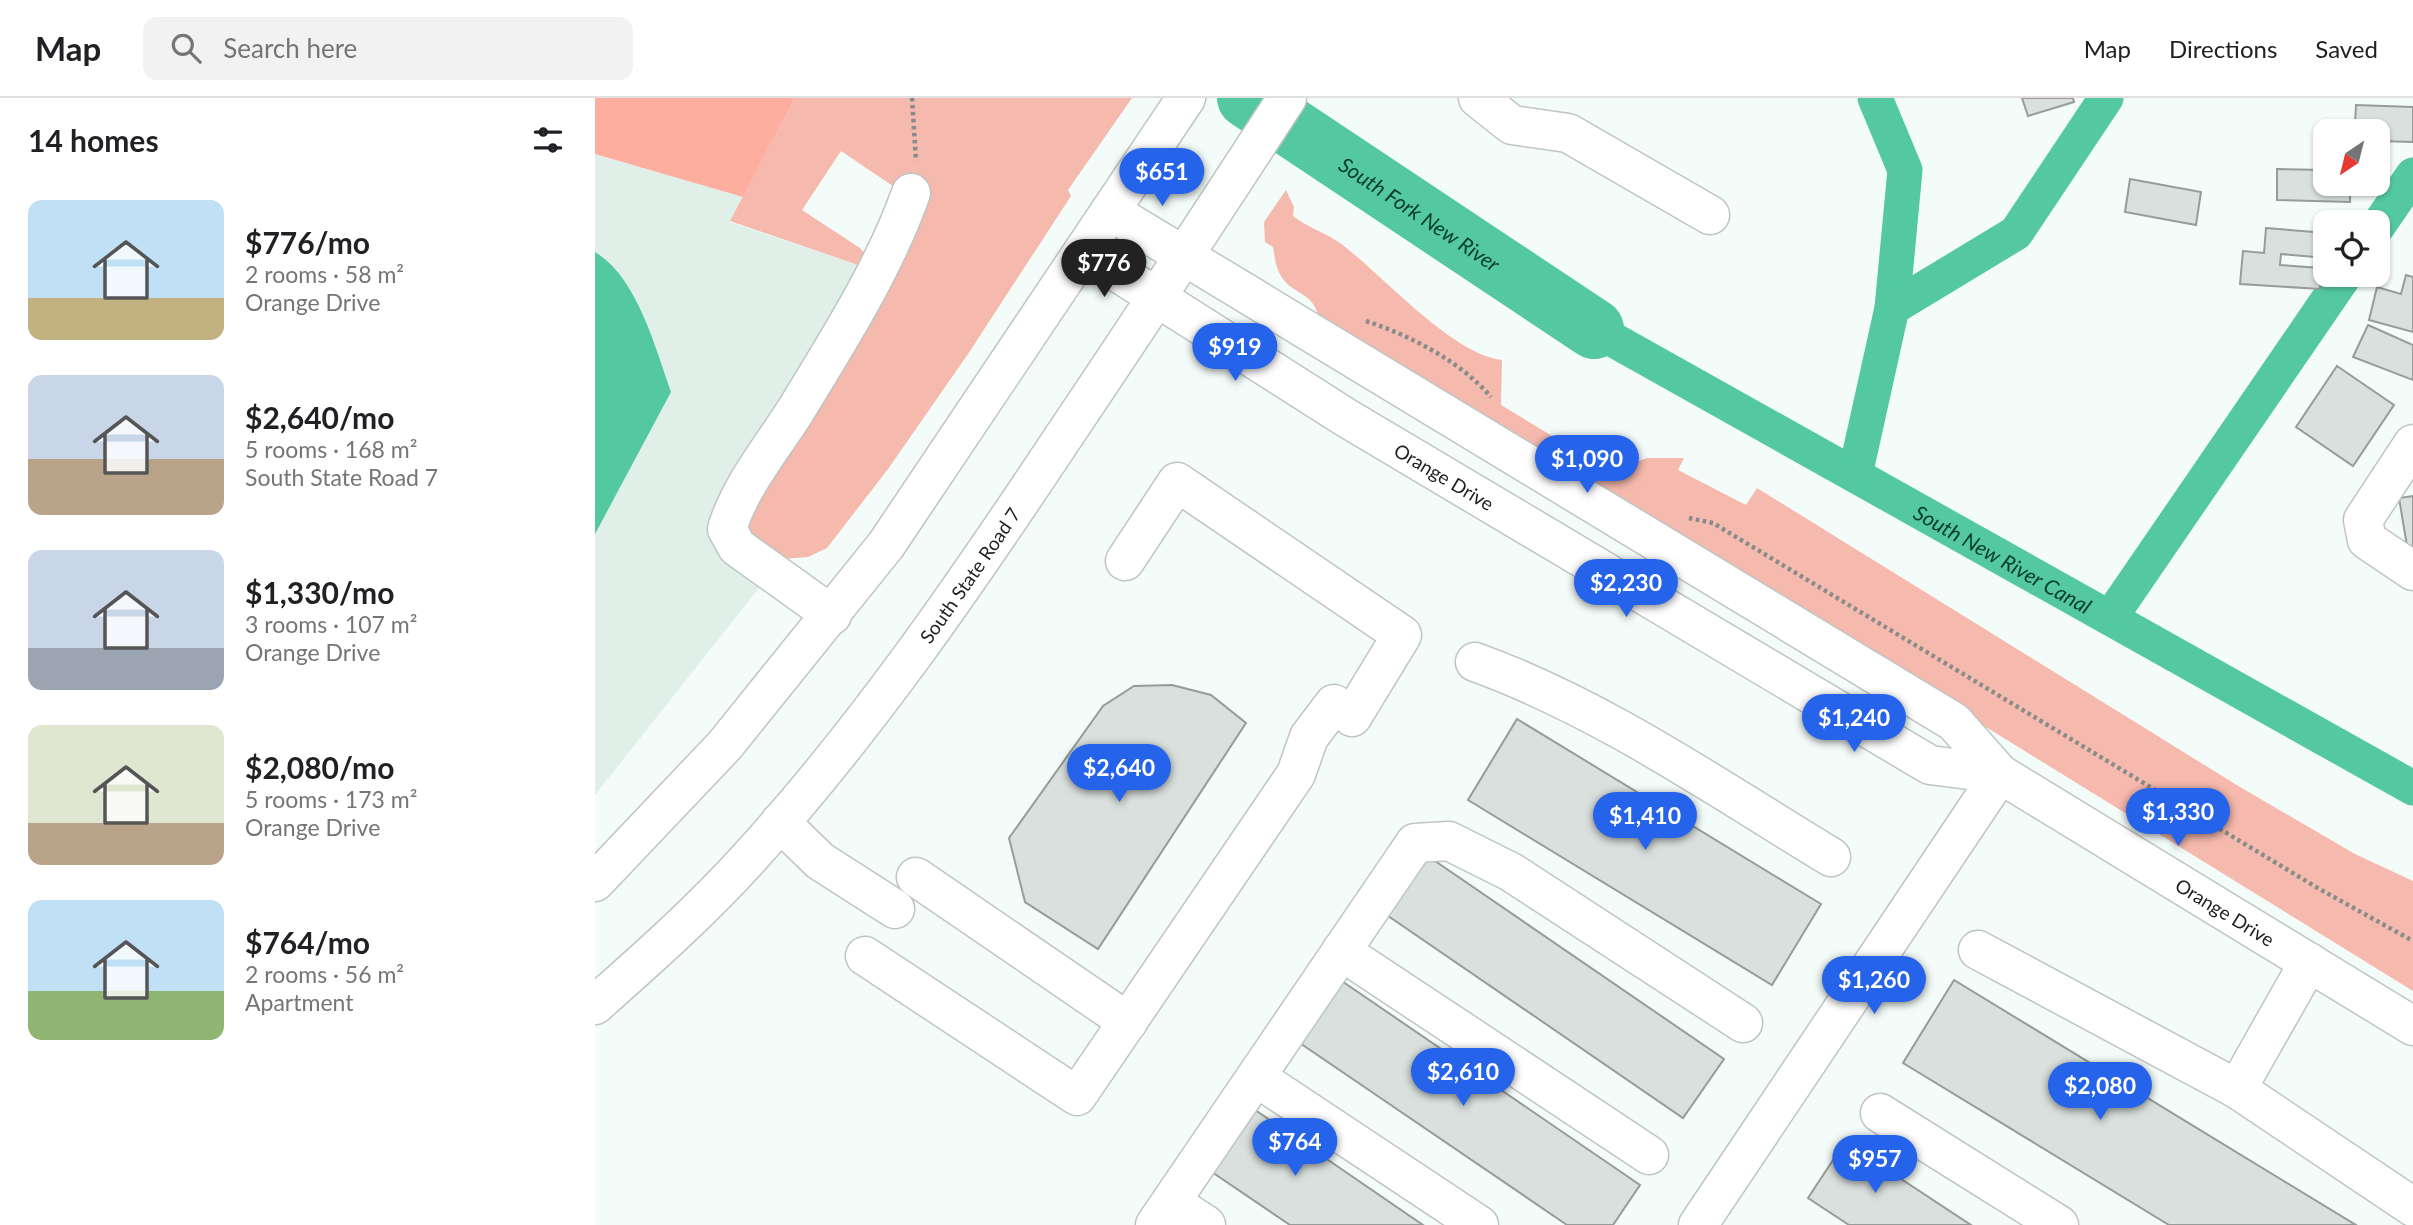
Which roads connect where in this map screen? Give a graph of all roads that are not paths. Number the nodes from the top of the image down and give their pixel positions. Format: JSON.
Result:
{"nodes":[{"id":1,"x":1186,"y":98,"type":"edge"},
{"id":2,"x":1287,"y":98,"type":"edge"},
{"id":3,"x":1478,"y":98,"type":"edge"},
{"id":4,"x":911,"y":193,"type":"road end"},
{"id":5,"x":1110,"y":211,"type":"junction"},
{"id":6,"x":1710,"y":215,"type":"dead end"},
{"id":7,"x":1084,"y":251,"type":"junction"},
{"id":8,"x":1184,"y":256,"type":"junction"},
{"id":9,"x":1156,"y":298,"type":"junction"},
{"id":10,"x":2413,"y":444,"type":"edge"},
{"id":11,"x":1638,"y":529,"type":"junction"},
{"id":12,"x":1545,"y":536,"type":"junction"},
{"id":13,"x":1125,"y":561,"type":"dead end"},
{"id":14,"x":2413,"y":571,"type":"edge"},
{"id":15,"x":832,"y":615,"type":"junction"},
{"id":16,"x":1475,"y":662,"type":"dead end"},
{"id":17,"x":2000,"y":774,"type":"junction"},
{"id":18,"x":780,"y":822,"type":"junction"},
{"id":19,"x":1831,"y":857,"type":"dead end"},
{"id":20,"x":916,"y":877,"type":"dead end"},
{"id":21,"x":595,"y":881,"type":"edge"},
{"id":22,"x":895,"y":909,"type":"dead end"},
{"id":23,"x":1978,"y":950,"type":"dead end"},
{"id":24,"x":1341,"y":951,"type":"junction"},
{"id":25,"x":865,"y":956,"type":"dead end"},
{"id":26,"x":2309,"y":962,"type":"junction"},
{"id":27,"x":595,"y":1004,"type":"edge"},
{"id":28,"x":1128,"y":1022,"type":"junction"},
{"id":29,"x":1743,"y":1023,"type":"dead end"},
{"id":30,"x":2413,"y":1026,"type":"edge"},
{"id":31,"x":1256,"y":1077,"type":"junction"},
{"id":32,"x":2237,"y":1089,"type":"junction"},
{"id":33,"x":1880,"y":1113,"type":"dead end"},
{"id":34,"x":1649,"y":1155,"type":"dead end"},
{"id":35,"x":2413,"y":1207,"type":"edge"},
{"id":36,"x":1163,"y":1213,"type":"edge"},
{"id":37,"x":1206,"y":1225,"type":"edge"},
{"id":38,"x":1479,"y":1225,"type":"edge"},
{"id":39,"x":1698,"y":1225,"type":"edge"},
{"id":40,"x":2059,"y":1225,"type":"edge"}],
"edges":[{"from":1,"to":5,"type":"street"},
{"from":2,"to":8,"type":"street","name":"South State Road 7"},
{"from":3,"to":6,"type":"street"},
{"from":4,"to":15,"type":"street"},
{"from":5,"to":7,"type":"street"},
{"from":5,"to":8,"type":"street","name":"Orange Drive"},
{"from":7,"to":9,"type":"street","name":"Orange Drive"},
{"from":7,"to":15,"type":"street"},
{"from":8,"to":9,"type":"street","name":"South State Road 7"},
{"from":8,"to":11,"type":"street","name":"Orange Drive"},
{"from":9,"to":12,"type":"street","name":"Orange Drive"},
{"from":9,"to":18,"type":"street","name":"South State Road 7"},
{"from":10,"to":14,"type":"street"},
{"from":11,"to":12,"type":"street"},
{"from":11,"to":17,"type":"street","name":"Orange Drive"},
{"from":12,"to":17,"type":"street","name":"Orange Drive"},
{"from":13,"to":28,"type":"street"},
{"from":15,"to":21,"type":"street"},
{"from":16,"to":19,"type":"street"},
{"from":17,"to":26,"type":"street","name":"Orange Drive"},
{"from":17,"to":39,"type":"street"},
{"from":18,"to":22,"type":"street"},
{"from":18,"to":27,"type":"street","name":"South State Road 7"},
{"from":20,"to":28,"type":"street"},
{"from":23,"to":32,"type":"street"},
{"from":24,"to":29,"type":"street"},
{"from":24,"to":31,"type":"street"},
{"from":24,"to":34,"type":"street"},
{"from":25,"to":28,"type":"street"},
{"from":26,"to":30,"type":"street","name":"Orange Drive"},
{"from":26,"to":32,"type":"street"},
{"from":31,"to":36,"type":"street"},
{"from":31,"to":38,"type":"street"},
{"from":32,"to":35,"type":"street"},
{"from":33,"to":40,"type":"street"},
{"from":36,"to":37,"type":"street"}]}
